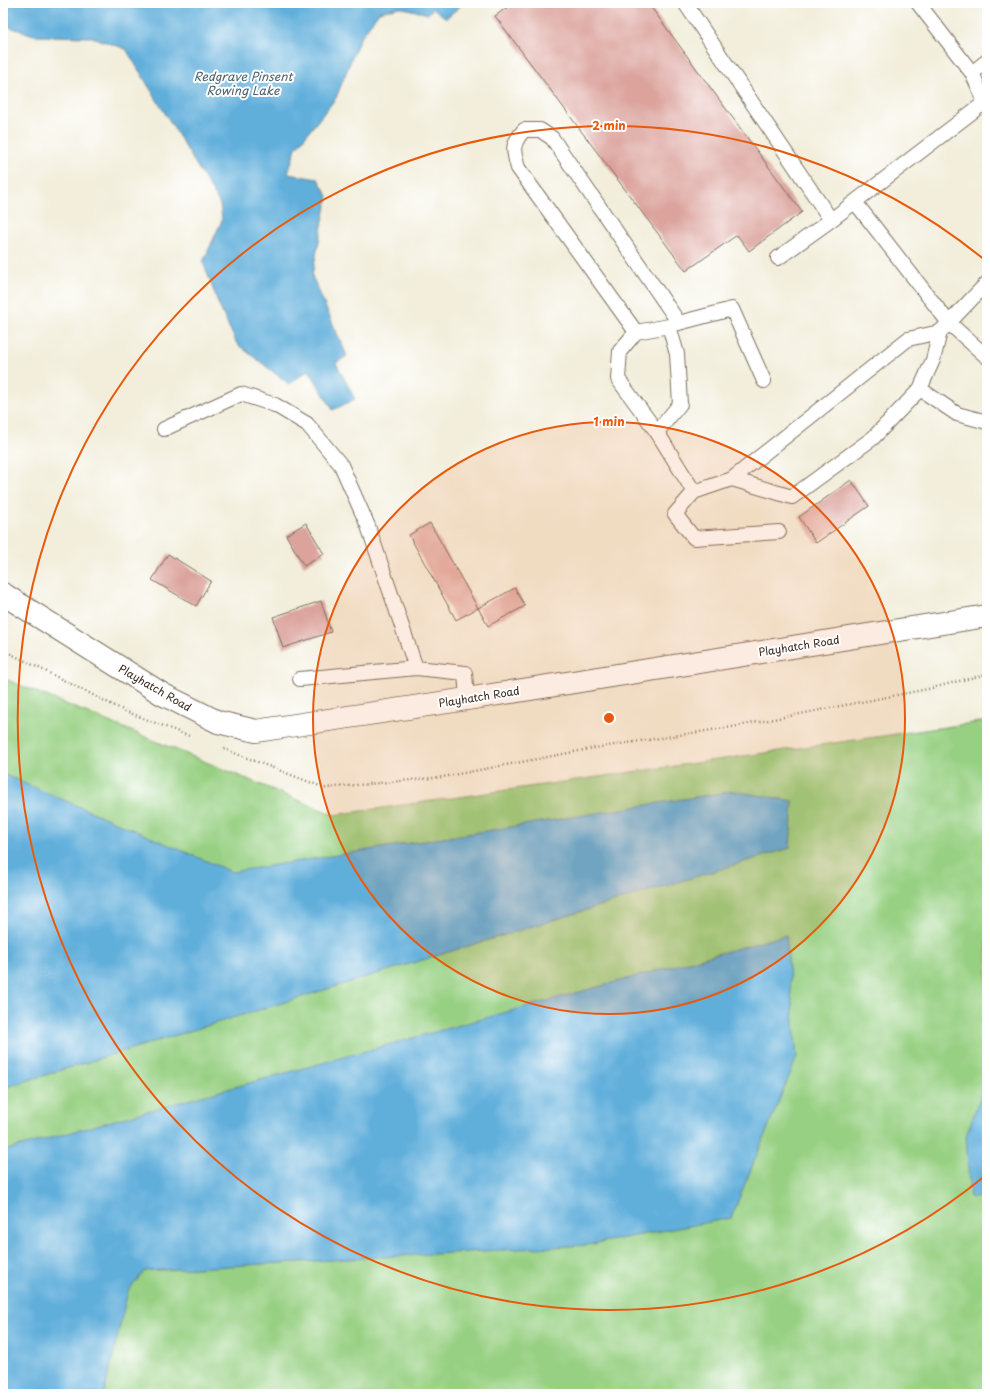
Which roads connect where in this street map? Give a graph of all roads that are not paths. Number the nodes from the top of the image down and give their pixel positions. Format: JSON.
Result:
{"nodes":[{"id":1,"x":684,"y":3,"type":"edge"},
{"id":2,"x":918,"y":3,"type":"edge"},
{"id":3,"x":987,"y":61,"type":"edge"},
{"id":4,"x":972,"y":73,"type":"junction"},
{"id":5,"x":986,"y":104,"type":"edge"},
{"id":6,"x":856,"y":202,"type":"junction"},
{"id":7,"x":831,"y":220,"type":"junction"},
{"id":8,"x":778,"y":258,"type":"dead end"},
{"id":9,"x":987,"y":283,"type":"edge"},
{"id":10,"x":674,"y":324,"type":"junction"},
{"id":11,"x":944,"y":328,"type":"junction"},
{"id":12,"x":636,"y":332,"type":"junction"},
{"id":13,"x":987,"y":357,"type":"edge"},
{"id":14,"x":764,"y":381,"type":"dead end"},
{"id":15,"x":920,"y":390,"type":"junction"},
{"id":16,"x":987,"y":422,"type":"edge"},
{"id":17,"x":164,"y":429,"type":"dead end"},
{"id":18,"x":657,"y":432,"type":"junction"},
{"id":19,"x":732,"y":479,"type":"junction"},
{"id":20,"x":694,"y":492,"type":"junction"},
{"id":21,"x":779,"y":532,"type":"dead end"},
{"id":22,"x":3,"y":594,"type":"edge"},
{"id":23,"x":987,"y":616,"type":"edge"},
{"id":24,"x":416,"y":668,"type":"junction"},
{"id":25,"x":300,"y":679,"type":"dead end"},
{"id":26,"x":467,"y":699,"type":"junction"}],
"edges":[{"from":1,"to":7,"type":"lane"},
{"from":2,"to":4,"type":"lane"},
{"from":3,"to":4,"type":"lane"},
{"from":4,"to":5,"type":"lane"},
{"from":5,"to":6,"type":"lane"},
{"from":6,"to":7,"type":"lane"},
{"from":6,"to":11,"type":"lane"},
{"from":7,"to":8,"type":"lane"},
{"from":9,"to":11,"type":"lane"},
{"from":10,"to":12,"type":"lane"},
{"from":10,"to":12,"type":"lane"},
{"from":10,"to":14,"type":"lane"},
{"from":10,"to":18,"type":"lane"},
{"from":11,"to":13,"type":"lane"},
{"from":11,"to":15,"type":"lane"},
{"from":11,"to":19,"type":"lane"},
{"from":12,"to":18,"type":"lane"},
{"from":15,"to":16,"type":"lane"},
{"from":15,"to":19,"type":"lane"},
{"from":17,"to":24,"type":"lane"},
{"from":18,"to":20,"type":"lane"},
{"from":19,"to":20,"type":"lane"},
{"from":20,"to":21,"type":"lane"},
{"from":22,"to":26,"type":"main road","name":"Playhatch Road"},
{"from":23,"to":26,"type":"main road","name":"Playhatch Road"},
{"from":24,"to":25,"type":"lane"},
{"from":24,"to":26,"type":"lane"}]}
